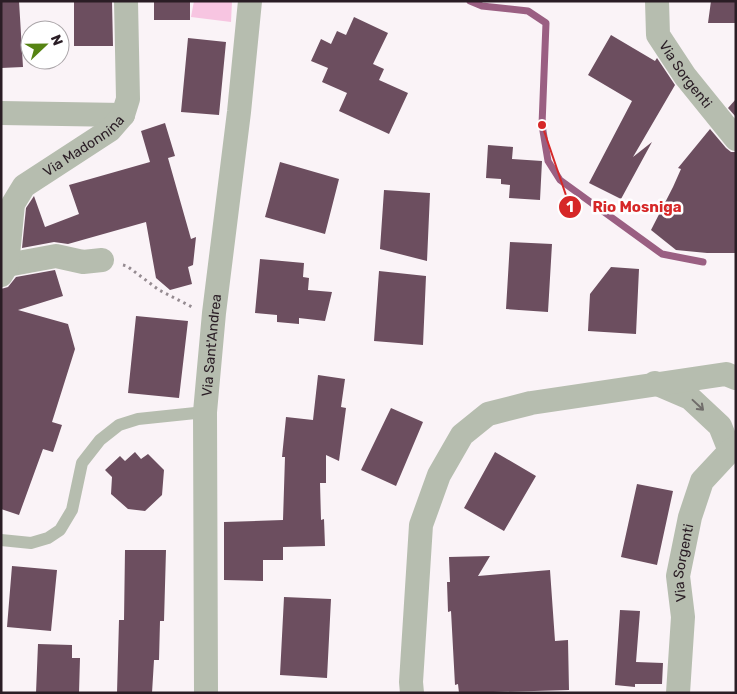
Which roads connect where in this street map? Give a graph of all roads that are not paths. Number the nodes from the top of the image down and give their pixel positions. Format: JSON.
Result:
{"nodes":[{"id":1,"x":126,"y":1,"type":"edge"},
{"id":2,"x":250,"y":1,"type":"edge"},
{"id":3,"x":658,"y":1,"type":"edge"},
{"id":4,"x":1,"y":112,"type":"edge"},
{"id":5,"x":123,"y":115,"type":"junction"},
{"id":6,"x":736,"y":139,"type":"edge"},
{"id":7,"x":102,"y":260,"type":"road end"},
{"id":8,"x":4,"y":270,"type":"edge"},
{"id":9,"x":736,"y":378,"type":"edge"},
{"id":10,"x":655,"y":383,"type":"junction"},
{"id":11,"x":205,"y":412,"type":"junction"},
{"id":12,"x":733,"y":449,"type":"edge"},
{"id":13,"x":1,"y":540,"type":"edge"},
{"id":14,"x":206,"y":693,"type":"edge"},
{"id":15,"x":412,"y":693,"type":"edge"},
{"id":16,"x":678,"y":693,"type":"edge"}],
"edges":[{"from":1,"to":5,"type":"street","name":"Via Madonnina"},
{"from":2,"to":11,"type":"street","name":"Via Sant'Andrea"},
{"from":3,"to":6,"type":"street","name":"Via Sorgenti"},
{"from":4,"to":5,"type":"street"},
{"from":5,"to":8,"type":"street","name":"Via Madonnina"},
{"from":7,"to":8,"type":"street"},
{"from":9,"to":10,"type":"street"},
{"from":10,"to":12,"type":"street","one_way":true},
{"from":10,"to":15,"type":"street"},
{"from":11,"to":13,"type":"lane"},
{"from":11,"to":14,"type":"street","name":"Via Sant'Andrea"},
{"from":12,"to":16,"type":"street","name":"Via Sorgenti"}]}
